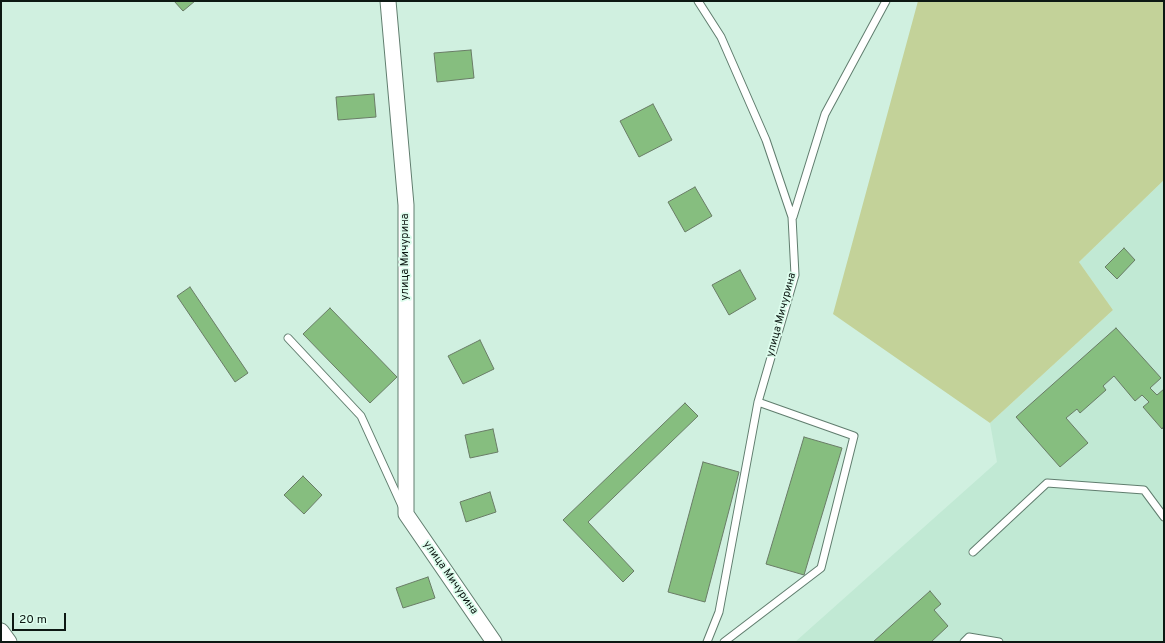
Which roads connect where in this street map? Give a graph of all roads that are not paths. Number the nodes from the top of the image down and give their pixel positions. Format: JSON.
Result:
{"nodes":[{"id":1,"x":388,"y":1,"type":"edge"},
{"id":2,"x":698,"y":1,"type":"edge"},
{"id":3,"x":886,"y":1,"type":"edge"},
{"id":4,"x":792,"y":217,"type":"junction"},
{"id":5,"x":288,"y":338,"type":"dead end"},
{"id":6,"x":758,"y":402,"type":"junction"},
{"id":7,"x":406,"y":514,"type":"junction"},
{"id":8,"x":1164,"y":517,"type":"edge"},
{"id":9,"x":973,"y":552,"type":"dead end"},
{"id":10,"x":1,"y":631,"type":"edge"},
{"id":11,"x":9,"y":642,"type":"edge"},
{"id":12,"x":494,"y":642,"type":"edge"},
{"id":13,"x":707,"y":642,"type":"edge"},
{"id":14,"x":724,"y":642,"type":"edge"},
{"id":15,"x":964,"y":642,"type":"edge"},
{"id":16,"x":999,"y":642,"type":"edge"}],
"edges":[{"from":1,"to":7,"type":"street","name":"улица Мичурина"},
{"from":2,"to":4,"type":"lane","name":"улица Мичурина"},
{"from":3,"to":4,"type":"lane"},
{"from":4,"to":6,"type":"lane","name":"улица Мичурина"},
{"from":5,"to":7,"type":"lane","name":"улица Мичурина"},
{"from":6,"to":13,"type":"lane","name":"улица Мичурина"},
{"from":6,"to":14,"type":"lane"},
{"from":7,"to":12,"type":"street","name":"улица Мичурина"},
{"from":8,"to":9,"type":"lane"},
{"from":10,"to":11,"type":"street"},
{"from":15,"to":16,"type":"lane"}]}
